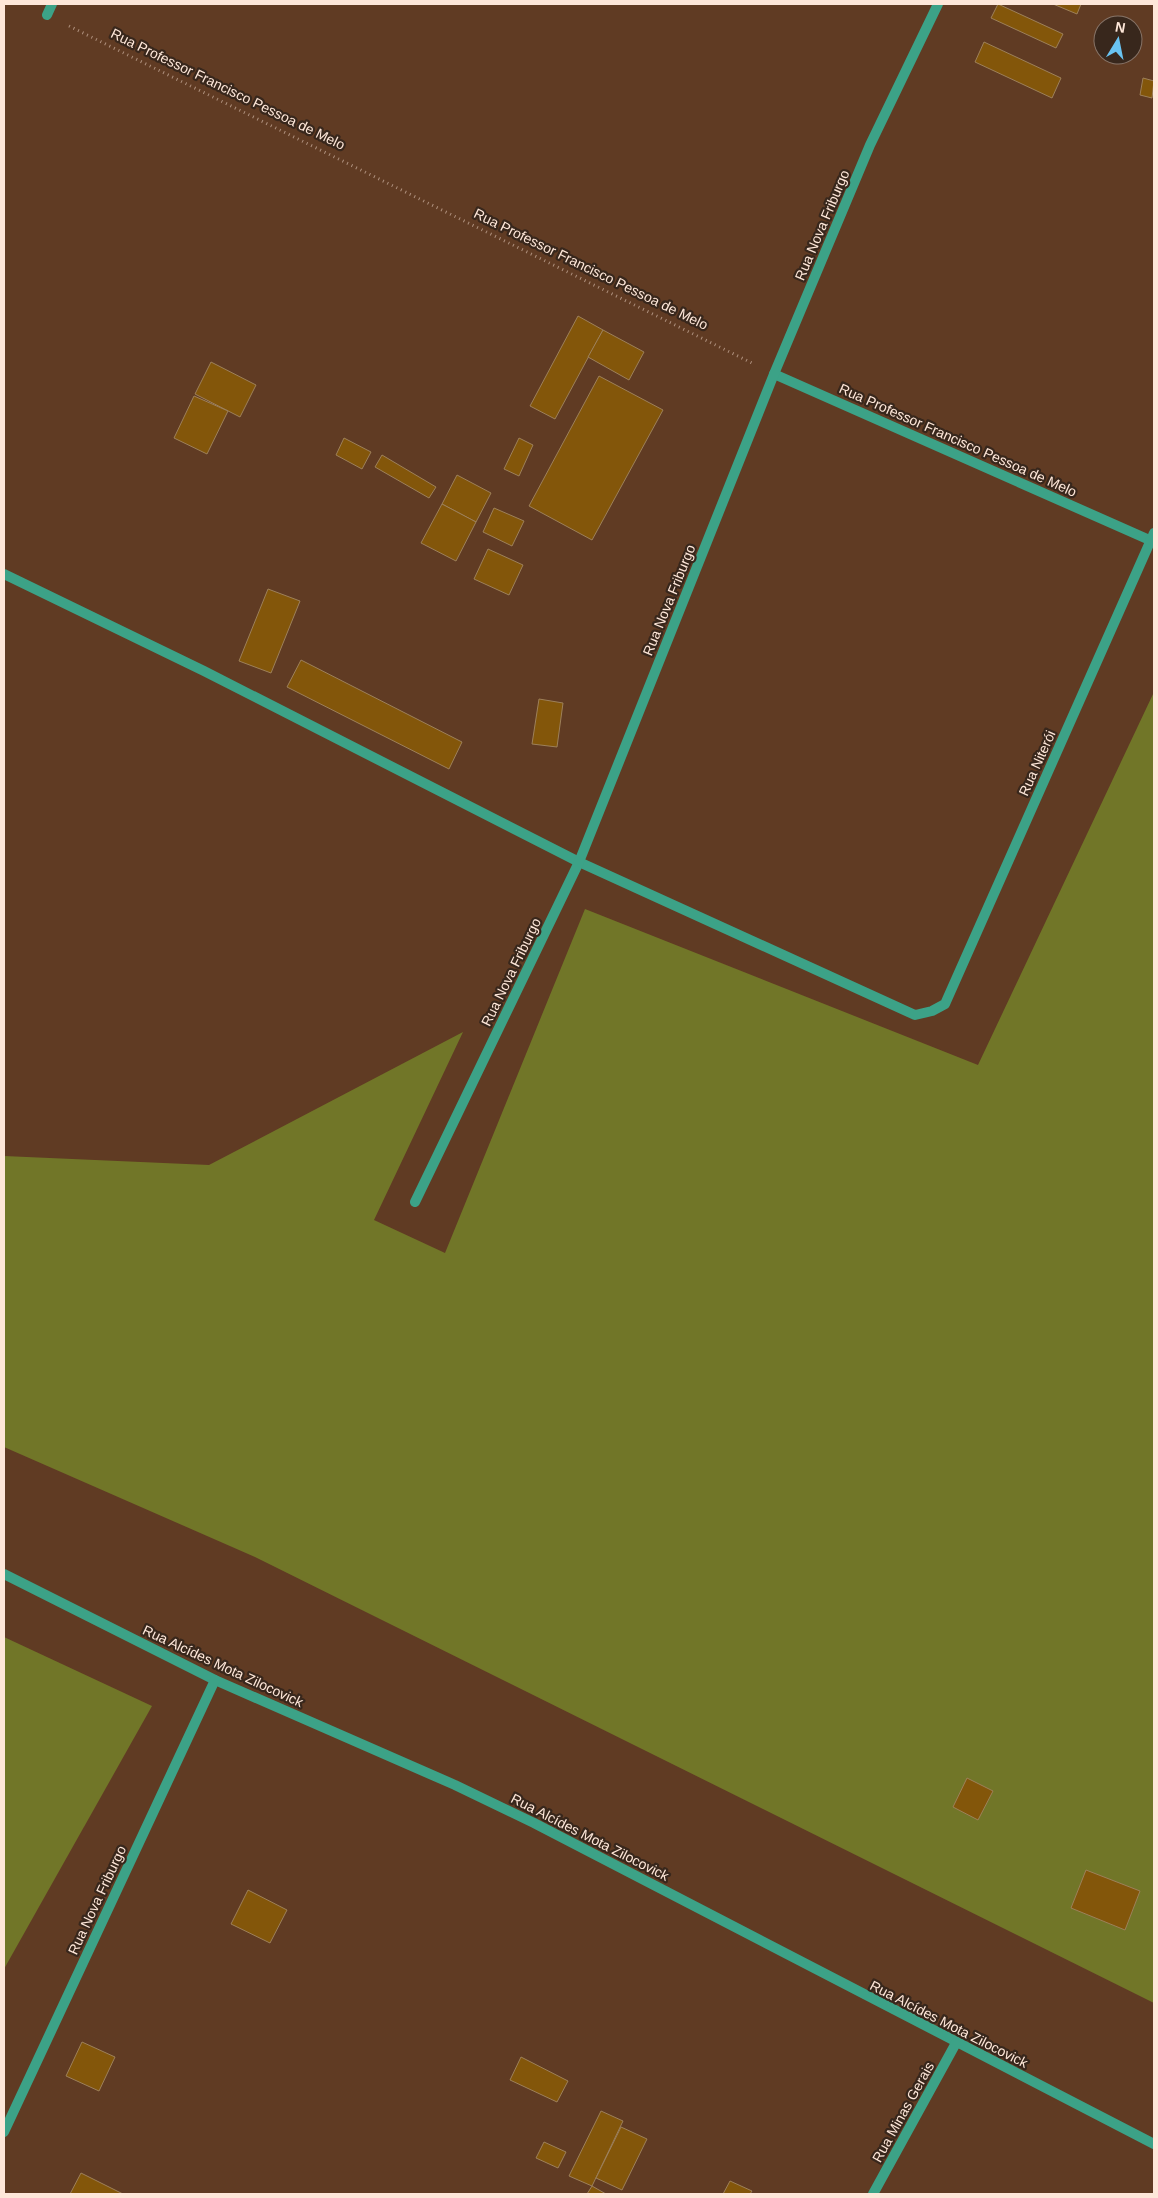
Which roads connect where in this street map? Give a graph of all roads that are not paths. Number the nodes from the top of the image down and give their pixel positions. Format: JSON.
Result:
{"nodes":[{"id":1,"x":52,"y":4,"type":"edge"},
{"id":2,"x":938,"y":4,"type":"edge"},
{"id":3,"x":47,"y":15,"type":"road end"},
{"id":4,"x":774,"y":374,"type":"junction"},
{"id":5,"x":1153,"y":538,"type":"edge"},
{"id":6,"x":4,"y":574,"type":"edge"},
{"id":7,"x":579,"y":862,"type":"junction"},
{"id":8,"x":415,"y":1202,"type":"dead end"},
{"id":9,"x":4,"y":1574,"type":"edge"},
{"id":10,"x":215,"y":1680,"type":"junction"},
{"id":11,"x":956,"y":2043,"type":"junction"},
{"id":12,"x":4,"y":2132,"type":"edge"},
{"id":13,"x":1154,"y":2144,"type":"edge"},
{"id":14,"x":873,"y":2194,"type":"edge"}],
"edges":[{"from":1,"to":3,"type":"street"},
{"from":2,"to":4,"type":"street","name":"Rua Nova Friburgo"},
{"from":4,"to":5,"type":"street","name":"Rua Professor Francisco Pessoa de Melo"},
{"from":4,"to":7,"type":"street","name":"Rua Nova Friburgo"},
{"from":5,"to":7,"type":"street","name":"Rua Niterói"},
{"from":6,"to":7,"type":"street"},
{"from":7,"to":8,"type":"street","name":"Rua Nova Friburgo"},
{"from":9,"to":10,"type":"street","name":"Rua Alcídes Mota Zilocovick"},
{"from":10,"to":11,"type":"street","name":"Rua Alcídes Mota Zilocovick"},
{"from":10,"to":12,"type":"street","name":"Rua Nova Friburgo"},
{"from":11,"to":13,"type":"street","name":"Rua Alcídes Mota Zilocovick"},
{"from":11,"to":14,"type":"street","name":"Rua Minas Gerais"}]}
